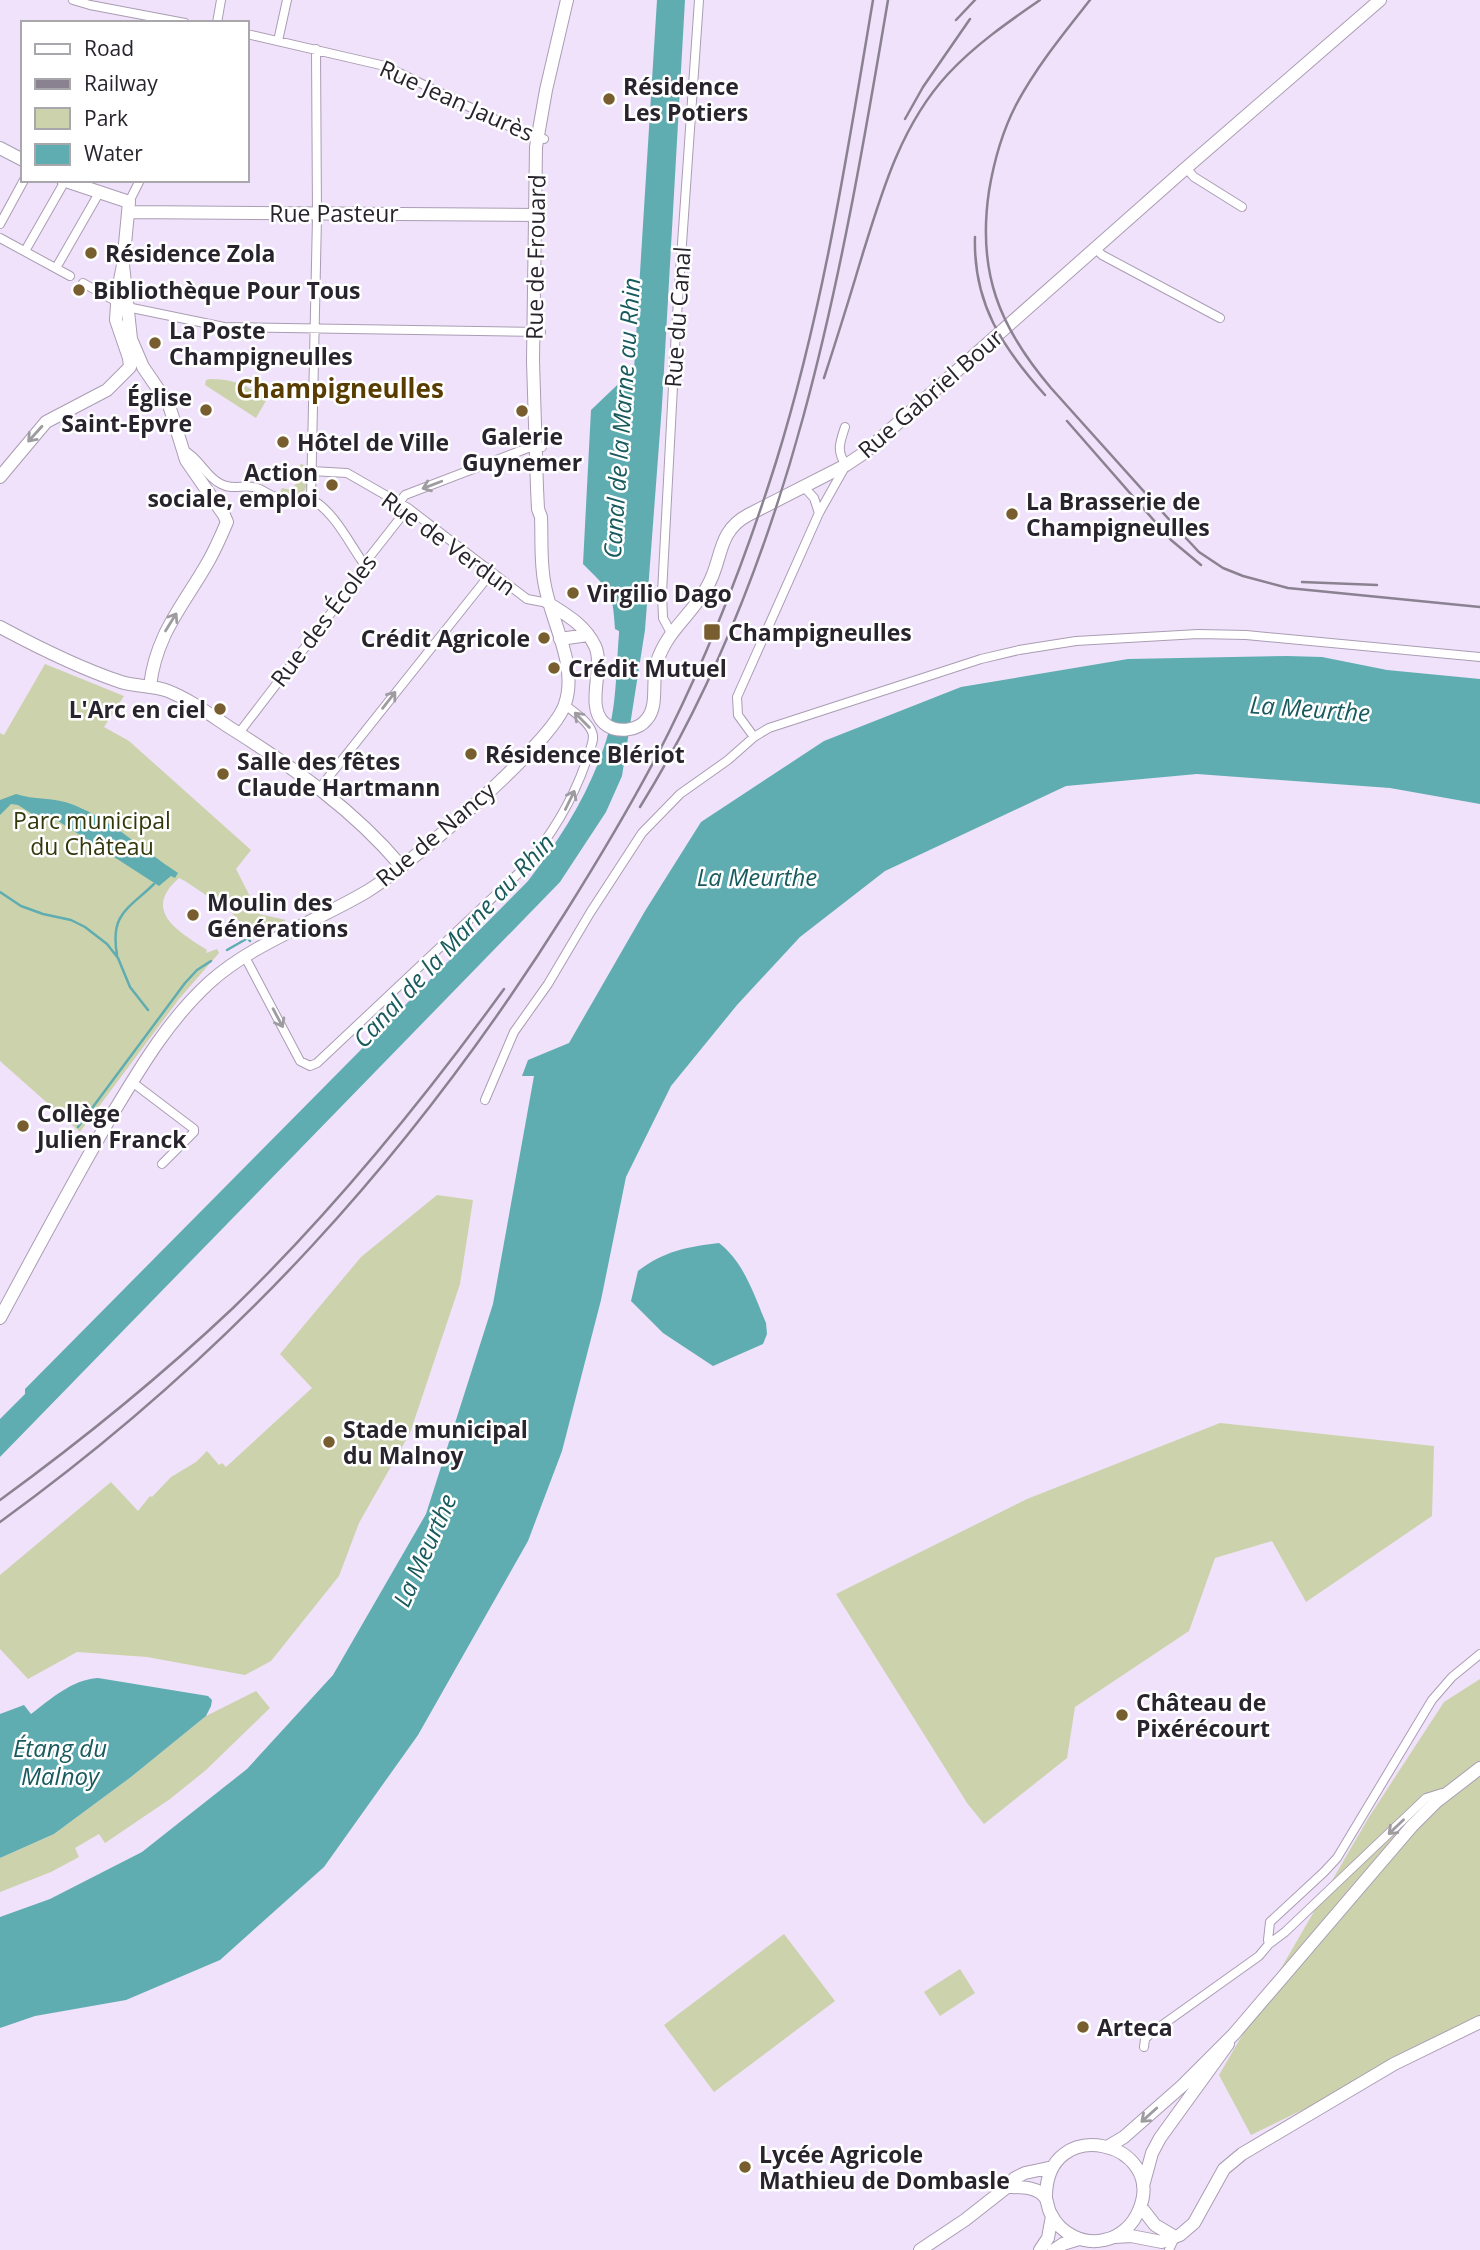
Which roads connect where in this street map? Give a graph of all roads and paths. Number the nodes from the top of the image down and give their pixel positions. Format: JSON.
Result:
{"nodes":[{"id":1,"x":73,"y":0,"type":"edge"},
{"id":2,"x":221,"y":0,"type":"edge"},
{"id":3,"x":287,"y":0,"type":"edge"},
{"id":4,"x":568,"y":0,"type":"edge"},
{"id":5,"x":575,"y":0,"type":"edge"},
{"id":6,"x":699,"y":0,"type":"edge"},
{"id":7,"x":1380,"y":0,"type":"edge"},
{"id":8,"x":130,"y":13,"type":"junction"},
{"id":9,"x":128,"y":21,"type":"edge"},
{"id":10,"x":174,"y":21,"type":"edge"},
{"id":11,"x":217,"y":21,"type":"edge"},
{"id":12,"x":248,"y":34,"type":"edge"},
{"id":13,"x":278,"y":41,"type":"junction"},
{"id":14,"x":316,"y":49,"type":"junction"},
{"id":15,"x":541,"y":138,"type":"junction"},
{"id":16,"x":0,"y":148,"type":"edge"},
{"id":17,"x":21,"y":159,"type":"edge"},
{"id":18,"x":1186,"y":168,"type":"junction"},
{"id":19,"x":23,"y":182,"type":"edge"},
{"id":20,"x":63,"y":182,"type":"edge"},
{"id":21,"x":67,"y":182,"type":"edge"},
{"id":22,"x":139,"y":182,"type":"edge"},
{"id":23,"x":99,"y":192,"type":"junction"},
{"id":24,"x":129,"y":207,"type":"junction"},
{"id":25,"x":1242,"y":207,"type":"dead end"},
{"id":26,"x":317,"y":213,"type":"junction"},
{"id":27,"x":537,"y":215,"type":"junction"},
{"id":28,"x":0,"y":223,"type":"edge"},
{"id":29,"x":0,"y":238,"type":"edge"},
{"id":30,"x":1095,"y":248,"type":"junction"},
{"id":31,"x":25,"y":251,"type":"junction"},
{"id":32,"x":56,"y":268,"type":"junction"},
{"id":33,"x":70,"y":276,"type":"dead end"},
{"id":34,"x":83,"y":283,"type":"dead end"},
{"id":35,"x":122,"y":304,"type":"junction"},
{"id":36,"x":1220,"y":318,"type":"dead end"},
{"id":37,"x":314,"y":329,"type":"junction"},
{"id":38,"x":537,"y":332,"type":"junction"},
{"id":39,"x":130,"y":367,"type":"junction"},
{"id":40,"x":143,"y":367,"type":"junction"},
{"id":41,"x":845,"y":427,"type":"dead end"},
{"id":42,"x":539,"y":448,"type":"junction"},
{"id":43,"x":185,"y":451,"type":"junction"},
{"id":44,"x":846,"y":466,"type":"junction"},
{"id":45,"x":311,"y":471,"type":"junction"},
{"id":46,"x":0,"y":477,"type":"edge"},
{"id":47,"x":814,"y":487,"type":"junction"},
{"id":48,"x":311,"y":499,"type":"junction"},
{"id":49,"x":825,"y":501,"type":"junction"},
{"id":50,"x":398,"y":504,"type":"junction"},
{"id":51,"x":408,"y":508,"type":"junction"},
{"id":52,"x":818,"y":513,"type":"junction"},
{"id":53,"x":364,"y":564,"type":"junction"},
{"id":54,"x":491,"y":573,"type":"junction"},
{"id":55,"x":548,"y":603,"type":"junction"},
{"id":56,"x":0,"y":628,"type":"edge"},
{"id":57,"x":671,"y":633,"type":"junction"},
{"id":58,"x":588,"y":635,"type":"junction"},
{"id":59,"x":560,"y":639,"type":"junction"},
{"id":60,"x":1480,"y":657,"type":"edge"},
{"id":61,"x":150,"y":686,"type":"junction"},
{"id":62,"x":565,"y":705,"type":"junction"},
{"id":63,"x":239,"y":733,"type":"junction"},
{"id":64,"x":754,"y":737,"type":"junction"},
{"id":65,"x":319,"y":789,"type":"junction"},
{"id":66,"x":401,"y":866,"type":"junction"},
{"id":67,"x":245,"y":957,"type":"junction"},
{"id":68,"x":132,"y":1082,"type":"junction"},
{"id":69,"x":485,"y":1100,"type":"dead end"},
{"id":70,"x":162,"y":1164,"type":"dead end"},
{"id":71,"x":0,"y":1318,"type":"edge"},
{"id":72,"x":1480,"y":1654,"type":"edge"},
{"id":73,"x":1480,"y":1768,"type":"edge"},
{"id":74,"x":1451,"y":1789,"type":"junction"},
{"id":75,"x":1269,"y":1944,"type":"junction"},
{"id":76,"x":1480,"y":2022,"type":"edge"},
{"id":77,"x":1234,"y":2034,"type":"junction"},
{"id":78,"x":1144,"y":2047,"type":"dead end"},
{"id":79,"x":1171,"y":2095,"type":"junction"},
{"id":80,"x":1174,"y":2118,"type":"junction"},
{"id":81,"x":1109,"y":2146,"type":"junction"},
{"id":82,"x":1053,"y":2167,"type":"junction"},
{"id":83,"x":1143,"y":2186,"type":"junction"},
{"id":84,"x":1007,"y":2187,"type":"junction"},
{"id":85,"x":1046,"y":2198,"type":"junction"},
{"id":86,"x":1141,"y":2207,"type":"junction"},
{"id":87,"x":1052,"y":2216,"type":"junction"},
{"id":88,"x":1115,"y":2237,"type":"junction"},
{"id":89,"x":1175,"y":2237,"type":"junction"},
{"id":90,"x":1079,"y":2239,"type":"junction"},
{"id":91,"x":920,"y":2250,"type":"edge"},
{"id":92,"x":1040,"y":2250,"type":"edge"},
{"id":93,"x":1054,"y":2250,"type":"edge"},
{"id":94,"x":1169,"y":2250,"type":"edge"}],
"edges":[{"from":1,"to":8,"type":"street"},
{"from":2,"to":11,"type":"street"},
{"from":3,"to":13,"type":"street"},
{"from":4,"to":15,"type":"main road","name":"Rue de Frouard"},
{"from":5,"to":15,"type":"main road","name":"Rue de Frouard"},
{"from":6,"to":57,"type":"street","name":"Rue du Canal"},
{"from":7,"to":18,"type":"main road","name":"Rue Gabriel Bour"},
{"from":8,"to":9,"type":"street"},
{"from":8,"to":10,"type":"street"},
{"from":12,"to":13,"type":"street","name":"Rue Jean Jaurès"},
{"from":13,"to":14,"type":"street","name":"Rue Jean Jaurès"},
{"from":14,"to":15,"type":"street","name":"Rue Jean Jaurès"},
{"from":14,"to":26,"type":"street"},
{"from":15,"to":27,"type":"main road","name":"Rue de Frouard"},
{"from":16,"to":17,"type":"main road"},
{"from":18,"to":25,"type":"street"},
{"from":18,"to":30,"type":"main road","name":"Rue Gabriel Bour"},
{"from":19,"to":28,"type":"street"},
{"from":20,"to":31,"type":"street"},
{"from":21,"to":23,"type":"main road","name":"Rue Pasteur"},
{"from":22,"to":24,"type":"street"},
{"from":23,"to":24,"type":"main road","name":"Rue Pasteur"},
{"from":23,"to":32,"type":"street"},
{"from":24,"to":26,"type":"main road","name":"Rue Pasteur"},
{"from":24,"to":35,"type":"main road"},
{"from":26,"to":27,"type":"main road","name":"Rue Pasteur"},
{"from":26,"to":37,"type":"street"},
{"from":27,"to":38,"type":"main road","name":"Rue de Frouard"},
{"from":29,"to":31,"type":"street"},
{"from":30,"to":36,"type":"street"},
{"from":30,"to":44,"type":"main road","name":"Rue Gabriel Bour"},
{"from":31,"to":32,"type":"street"},
{"from":32,"to":33,"type":"street"},
{"from":34,"to":35,"type":"street"},
{"from":35,"to":37,"type":"street"},
{"from":35,"to":39,"type":"main road"},
{"from":35,"to":40,"type":"main road"},
{"from":37,"to":38,"type":"street"},
{"from":37,"to":45,"type":"street"},
{"from":38,"to":42,"type":"main road","name":"Rue de Frouard"},
{"from":39,"to":40,"type":"main road"},
{"from":39,"to":46,"type":"main road","one_way":true},
{"from":40,"to":43,"type":"main road"},
{"from":41,"to":44,"type":"street"},
{"from":42,"to":50,"type":"street","one_way":true},
{"from":42,"to":55,"type":"main road","name":"Rue de Frouard"},
{"from":43,"to":48,"type":"street"},
{"from":61,"to":43,"type":"main road","one_way":true},
{"from":44,"to":47,"type":"main road","name":"Rue Gabriel Bour"},
{"from":44,"to":49,"type":"street"},
{"from":45,"to":48,"type":"street"},
{"from":45,"to":50,"type":"street","name":"Rue de Verdun"},
{"from":47,"to":49,"type":"street"},
{"from":47,"to":52,"type":"street"},
{"from":47,"to":57,"type":"main road","name":"Rue Gabriel Bour"},
{"from":48,"to":53,"type":"street"},
{"from":49,"to":52,"type":"street"},
{"from":50,"to":51,"type":"street","name":"Rue de Verdun"},
{"from":51,"to":53,"type":"street","name":"Rue des Écoles"},
{"from":51,"to":54,"type":"street","name":"Rue de Verdun"},
{"from":52,"to":64,"type":"street"},
{"from":53,"to":63,"type":"street","name":"Rue des Écoles"},
{"from":54,"to":55,"type":"street","name":"Rue de Verdun"},
{"from":65,"to":54,"type":"street","one_way":true},
{"from":55,"to":58,"type":"main road"},
{"from":55,"to":59,"type":"main road"},
{"from":56,"to":61,"type":"main road"},
{"from":57,"to":58,"type":"main road","name":"Rue Gabriel Bour"},
{"from":58,"to":59,"type":"main road"},
{"from":59,"to":62,"type":"main road"},
{"from":60,"to":64,"type":"street"},
{"from":61,"to":63,"type":"main road"},
{"from":62,"to":66,"type":"main road","name":"Rue de Nancy"},
{"from":67,"to":62,"type":"street","one_way":true},
{"from":63,"to":65,"type":"main road"},
{"from":64,"to":69,"type":"street"},
{"from":65,"to":66,"type":"main road"},
{"from":66,"to":67,"type":"main road","name":"Rue de Nancy"},
{"from":67,"to":68,"type":"main road","name":"Rue de Nancy"},
{"from":68,"to":70,"type":"street"},
{"from":68,"to":71,"type":"main road","name":"Rue de Nancy"},
{"from":72,"to":75,"type":"street"},
{"from":73,"to":74,"type":"main road"},
{"from":74,"to":75,"type":"street","one_way":true},
{"from":74,"to":77,"type":"main road"},
{"from":75,"to":78,"type":"street"},
{"from":76,"to":89,"type":"main road"},
{"from":77,"to":79,"type":"main road"},
{"from":77,"to":80,"type":"main road"},
{"from":79,"to":80,"type":"street"},
{"from":79,"to":81,"type":"main road","one_way":true},
{"from":80,"to":83,"type":"main road"},
{"from":81,"to":82,"type":"main road"},
{"from":81,"to":83,"type":"main road"},
{"from":82,"to":84,"type":"main road"},
{"from":82,"to":85,"type":"main road"},
{"from":83,"to":86,"type":"main road"},
{"from":84,"to":85,"type":"main road"},
{"from":84,"to":91,"type":"main road"},
{"from":85,"to":87,"type":"main road"},
{"from":86,"to":88,"type":"main road"},
{"from":86,"to":89,"type":"main road"},
{"from":87,"to":90,"type":"main road"},
{"from":87,"to":92,"type":"main road"},
{"from":88,"to":89,"type":"main road"},
{"from":88,"to":90,"type":"main road"},
{"from":89,"to":94,"type":"street"},
{"from":90,"to":93,"type":"main road"}]}
